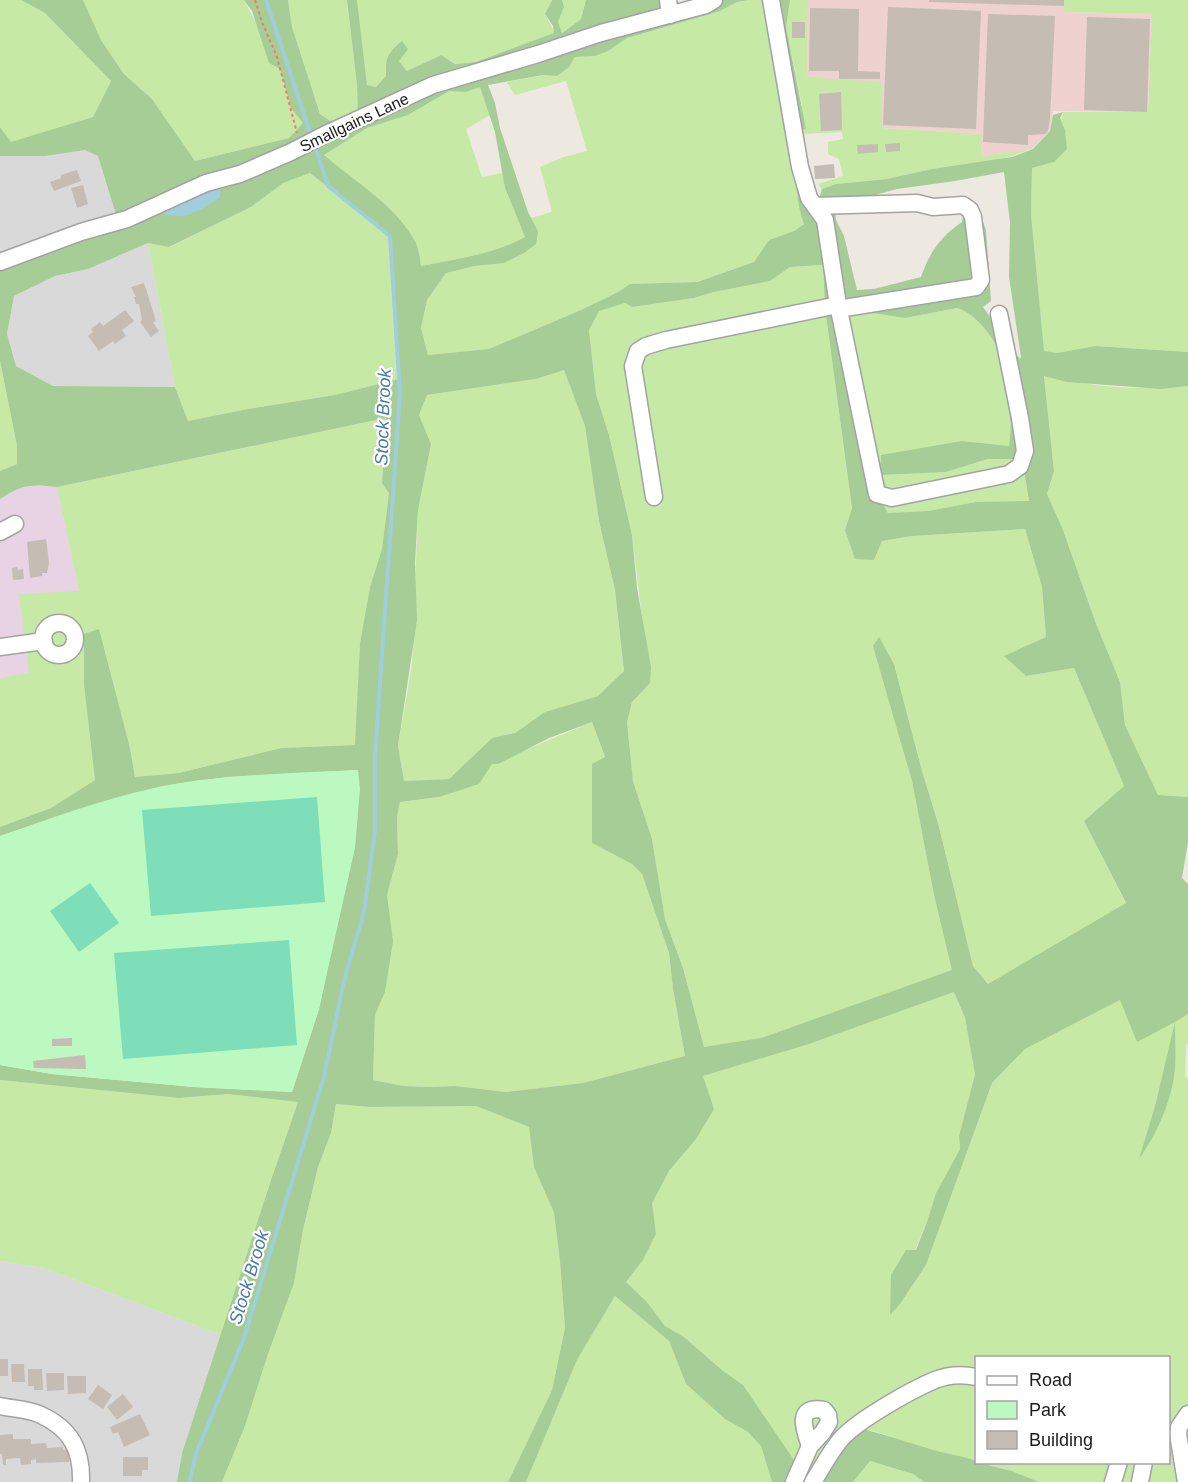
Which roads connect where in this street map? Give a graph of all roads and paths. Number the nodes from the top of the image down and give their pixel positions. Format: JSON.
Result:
{"nodes":[{"id":1,"x":255,"y":0,"type":"edge"},
{"id":2,"x":714,"y":0,"type":"edge"},
{"id":3,"x":771,"y":0,"type":"edge"},
{"id":4,"x":669,"y":8,"type":"edge"},
{"id":5,"x":303,"y":146,"type":"junction"},
{"id":6,"x":815,"y":206,"type":"junction"},
{"id":7,"x":0,"y":262,"type":"edge"},
{"id":8,"x":838,"y":307,"type":"junction"},
{"id":9,"x":999,"y":314,"type":"dead end"},
{"id":10,"x":654,"y":497,"type":"dead end"},
{"id":11,"x":15,"y":524,"type":"dead end"},
{"id":12,"x":0,"y":532,"type":"edge"},
{"id":13,"x":44,"y":641,"type":"dead end"},
{"id":14,"x":0,"y":647,"type":"edge"},
{"id":15,"x":975,"y":1377,"type":"edge"},
{"id":16,"x":0,"y":1407,"type":"edge"},
{"id":17,"x":1188,"y":1414,"type":"edge"},
{"id":18,"x":810,"y":1446,"type":"dead end"},
{"id":19,"x":1184,"y":1454,"type":"edge"},
{"id":20,"x":1118,"y":1464,"type":"edge"},
{"id":21,"x":1144,"y":1464,"type":"edge"},
{"id":22,"x":81,"y":1482,"type":"edge"},
{"id":23,"x":794,"y":1482,"type":"edge"},
{"id":24,"x":813,"y":1482,"type":"edge"},
{"id":25,"x":1113,"y":1482,"type":"edge"},
{"id":26,"x":1140,"y":1482,"type":"edge"},
{"id":27,"x":1186,"y":1482,"type":"edge"}],
"edges":[{"from":1,"to":5,"type":"path"},
{"from":2,"to":4,"type":"street","name":"Smallgains Lane"},
{"from":3,"to":6,"type":"street"},
{"from":4,"to":5,"type":"street","name":"Smallgains Lane"},
{"from":5,"to":7,"type":"street","name":"Smallgains Lane"},
{"from":6,"to":8,"type":"street"},
{"from":6,"to":8,"type":"street"},
{"from":8,"to":9,"type":"street"},
{"from":8,"to":10,"type":"street"},
{"from":11,"to":12,"type":"street"},
{"from":13,"to":14,"type":"street"},
{"from":15,"to":24,"type":"street"},
{"from":16,"to":22,"type":"street"},
{"from":17,"to":19,"type":"street"},
{"from":18,"to":23,"type":"street"},
{"from":19,"to":27,"type":"street"},
{"from":20,"to":25,"type":"street"},
{"from":21,"to":26,"type":"street"}]}
